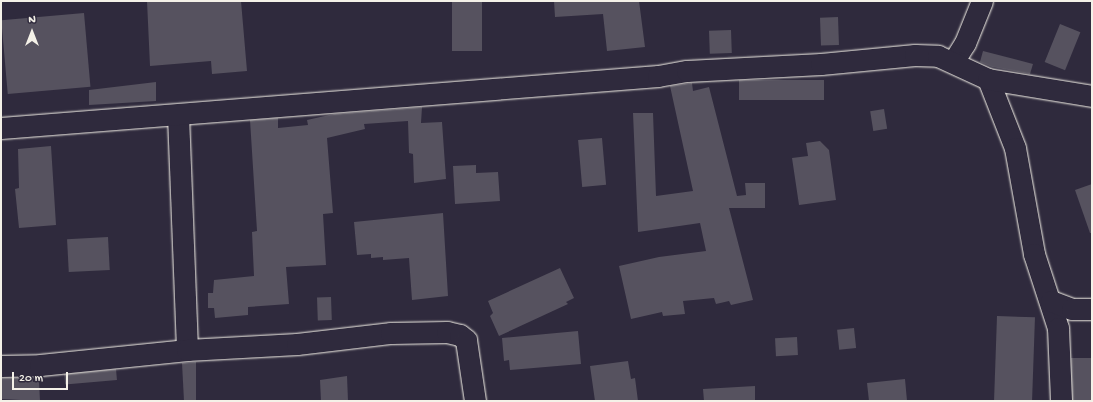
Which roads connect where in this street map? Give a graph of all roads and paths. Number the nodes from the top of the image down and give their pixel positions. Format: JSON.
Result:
{"nodes":[{"id":1,"x":982,"y":1,"type":"edge"},
{"id":2,"x":953,"y":62,"type":"junction"},
{"id":3,"x":988,"y":79,"type":"junction"},
{"id":4,"x":1013,"y":84,"type":"junction"},
{"id":5,"x":1092,"y":96,"type":"edge"},
{"id":6,"x":178,"y":115,"type":"junction"},
{"id":7,"x":1002,"y":119,"type":"junction"},
{"id":8,"x":1,"y":128,"type":"edge"},
{"id":9,"x":1051,"y":301,"type":"junction"},
{"id":10,"x":1092,"y":309,"type":"edge"},
{"id":11,"x":187,"y":350,"type":"junction"},
{"id":12,"x":1,"y":366,"type":"edge"},
{"id":13,"x":475,"y":401,"type":"edge"},
{"id":14,"x":1061,"y":401,"type":"edge"}],
"edges":[{"from":1,"to":2,"type":"street"},
{"from":2,"to":3,"type":"street"},
{"from":2,"to":6,"type":"street"},
{"from":3,"to":4,"type":"street"},
{"from":3,"to":7,"type":"street"},
{"from":4,"to":5,"type":"street"},
{"from":4,"to":7,"type":"street"},
{"from":6,"to":8,"type":"street"},
{"from":6,"to":11,"type":"street"},
{"from":7,"to":9,"type":"street"},
{"from":9,"to":10,"type":"street"},
{"from":9,"to":14,"type":"street"},
{"from":11,"to":12,"type":"street"},
{"from":11,"to":13,"type":"street"}]}
